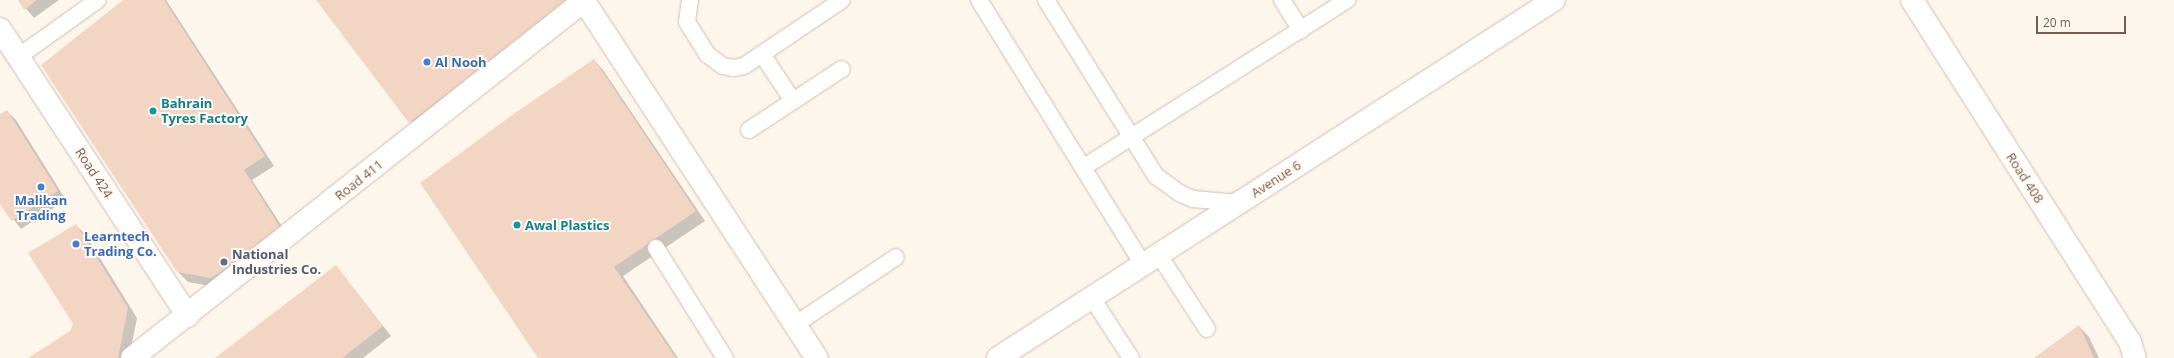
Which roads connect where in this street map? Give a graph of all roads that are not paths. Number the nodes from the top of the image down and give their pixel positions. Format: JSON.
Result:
{"nodes":[{"id":1,"x":98,"y":0,"type":"edge"},
{"id":2,"x":690,"y":0,"type":"edge"},
{"id":3,"x":842,"y":0,"type":"edge"},
{"id":4,"x":979,"y":0,"type":"edge"},
{"id":5,"x":1046,"y":0,"type":"edge"},
{"id":6,"x":1282,"y":0,"type":"edge"},
{"id":7,"x":1347,"y":0,"type":"edge"},
{"id":8,"x":1912,"y":0,"type":"edge"},
{"id":9,"x":585,"y":1,"type":"edge"},
{"id":10,"x":1545,"y":3,"type":"edge"},
{"id":11,"x":0,"y":29,"type":"edge"},
{"id":12,"x":1301,"y":30,"type":"junction"},
{"id":13,"x":762,"y":54,"type":"junction"},
{"id":14,"x":18,"y":57,"type":"junction"},
{"id":15,"x":842,"y":69,"type":"dead end"},
{"id":16,"x":793,"y":101,"type":"junction"},
{"id":17,"x":749,"y":130,"type":"dead end"},
{"id":18,"x":1132,"y":137,"type":"junction"},
{"id":19,"x":1084,"y":168,"type":"junction"},
{"id":20,"x":1239,"y":203,"type":"junction"},
{"id":21,"x":656,"y":248,"type":"dead end"},
{"id":22,"x":896,"y":257,"type":"dead end"},
{"id":23,"x":1151,"y":260,"type":"junction"},
{"id":24,"x":1092,"y":298,"type":"junction"},
{"id":25,"x":188,"y":316,"type":"junction"},
{"id":26,"x":796,"y":324,"type":"junction"},
{"id":27,"x":1207,"y":329,"type":"dead end"},
{"id":28,"x":132,"y":358,"type":"edge"},
{"id":29,"x":726,"y":358,"type":"edge"},
{"id":30,"x":817,"y":358,"type":"edge"},
{"id":31,"x":998,"y":358,"type":"edge"},
{"id":32,"x":1131,"y":358,"type":"edge"},
{"id":33,"x":2134,"y":358,"type":"edge"}],
"edges":[{"from":1,"to":14,"type":"lane"},
{"from":2,"to":13,"type":"lane"},
{"from":3,"to":13,"type":"lane"},
{"from":4,"to":19,"type":"lane"},
{"from":5,"to":18,"type":"lane"},
{"from":6,"to":12,"type":"lane"},
{"from":7,"to":12,"type":"lane"},
{"from":8,"to":33,"type":"street","name":"Road 408"},
{"from":9,"to":25,"type":"street","name":"Road 411"},
{"from":9,"to":26,"type":"street"},
{"from":10,"to":20,"type":"street","name":"Avenue 6"},
{"from":11,"to":14,"type":"street","name":"Road 424"},
{"from":12,"to":18,"type":"lane"},
{"from":13,"to":16,"type":"lane"},
{"from":14,"to":25,"type":"street","name":"Road 424"},
{"from":15,"to":16,"type":"lane"},
{"from":16,"to":17,"type":"lane"},
{"from":18,"to":19,"type":"lane"},
{"from":18,"to":20,"type":"lane"},
{"from":19,"to":23,"type":"lane"},
{"from":20,"to":23,"type":"street","name":"Avenue 6"},
{"from":21,"to":29,"type":"lane"},
{"from":22,"to":26,"type":"lane"},
{"from":23,"to":24,"type":"street","name":"Avenue 6"},
{"from":23,"to":27,"type":"lane"},
{"from":24,"to":31,"type":"street","name":"Avenue 6"},
{"from":24,"to":32,"type":"lane"},
{"from":25,"to":28,"type":"street","name":"Road 411"},
{"from":26,"to":30,"type":"street"}]}
